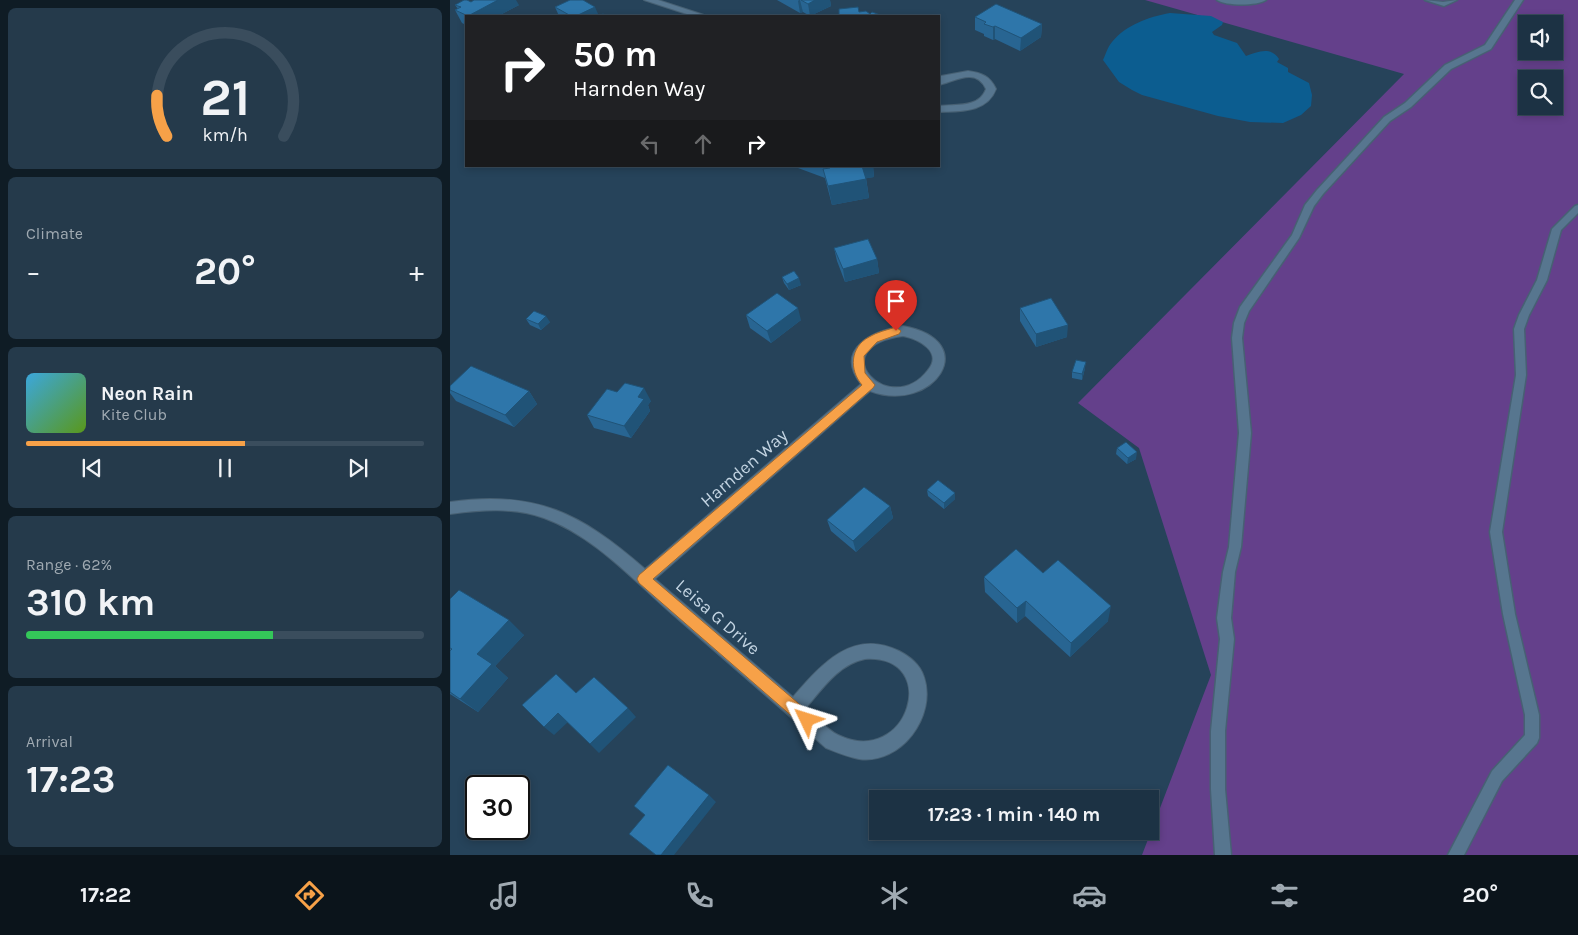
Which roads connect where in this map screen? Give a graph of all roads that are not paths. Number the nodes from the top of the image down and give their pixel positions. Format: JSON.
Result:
{"nodes":[{"id":1,"x":648,"y":0,"type":"edge"},
{"id":2,"x":1221,"y":0,"type":"edge"},
{"id":3,"x":1262,"y":0,"type":"edge"},
{"id":4,"x":1429,"y":0,"type":"edge"},
{"id":5,"x":1453,"y":0,"type":"edge"},
{"id":6,"x":1518,"y":0,"type":"edge"},
{"id":7,"x":699,"y":15,"type":"edge"},
{"id":8,"x":940,"y":82,"type":"edge"},
{"id":9,"x":940,"y":109,"type":"edge"},
{"id":10,"x":1578,"y":208,"type":"edge"},
{"id":11,"x":869,"y":385,"type":"junction"},
{"id":12,"x":450,"y":508,"type":"edge"},
{"id":13,"x":644,"y":579,"type":"junction"},
{"id":14,"x":794,"y":709,"type":"junction"},
{"id":15,"x":1223,"y":855,"type":"edge"},
{"id":16,"x":1456,"y":855,"type":"edge"}],
"edges":[{"from":1,"to":7,"type":"street"},
{"from":2,"to":3,"type":"lane"},
{"from":4,"to":5,"type":"lane"},
{"from":6,"to":15,"type":"lane"},
{"from":8,"to":9,"type":"street"},
{"from":10,"to":16,"type":"lane"},
{"from":11,"to":11,"type":"street"},
{"from":11,"to":13,"type":"street","name":"Harnden Way"},
{"from":12,"to":13,"type":"street","name":"Leisa G Drive"},
{"from":13,"to":14,"type":"street","name":"Leisa G Drive"},
{"from":14,"to":14,"type":"street","name":"Leisa G Drive"}]}
